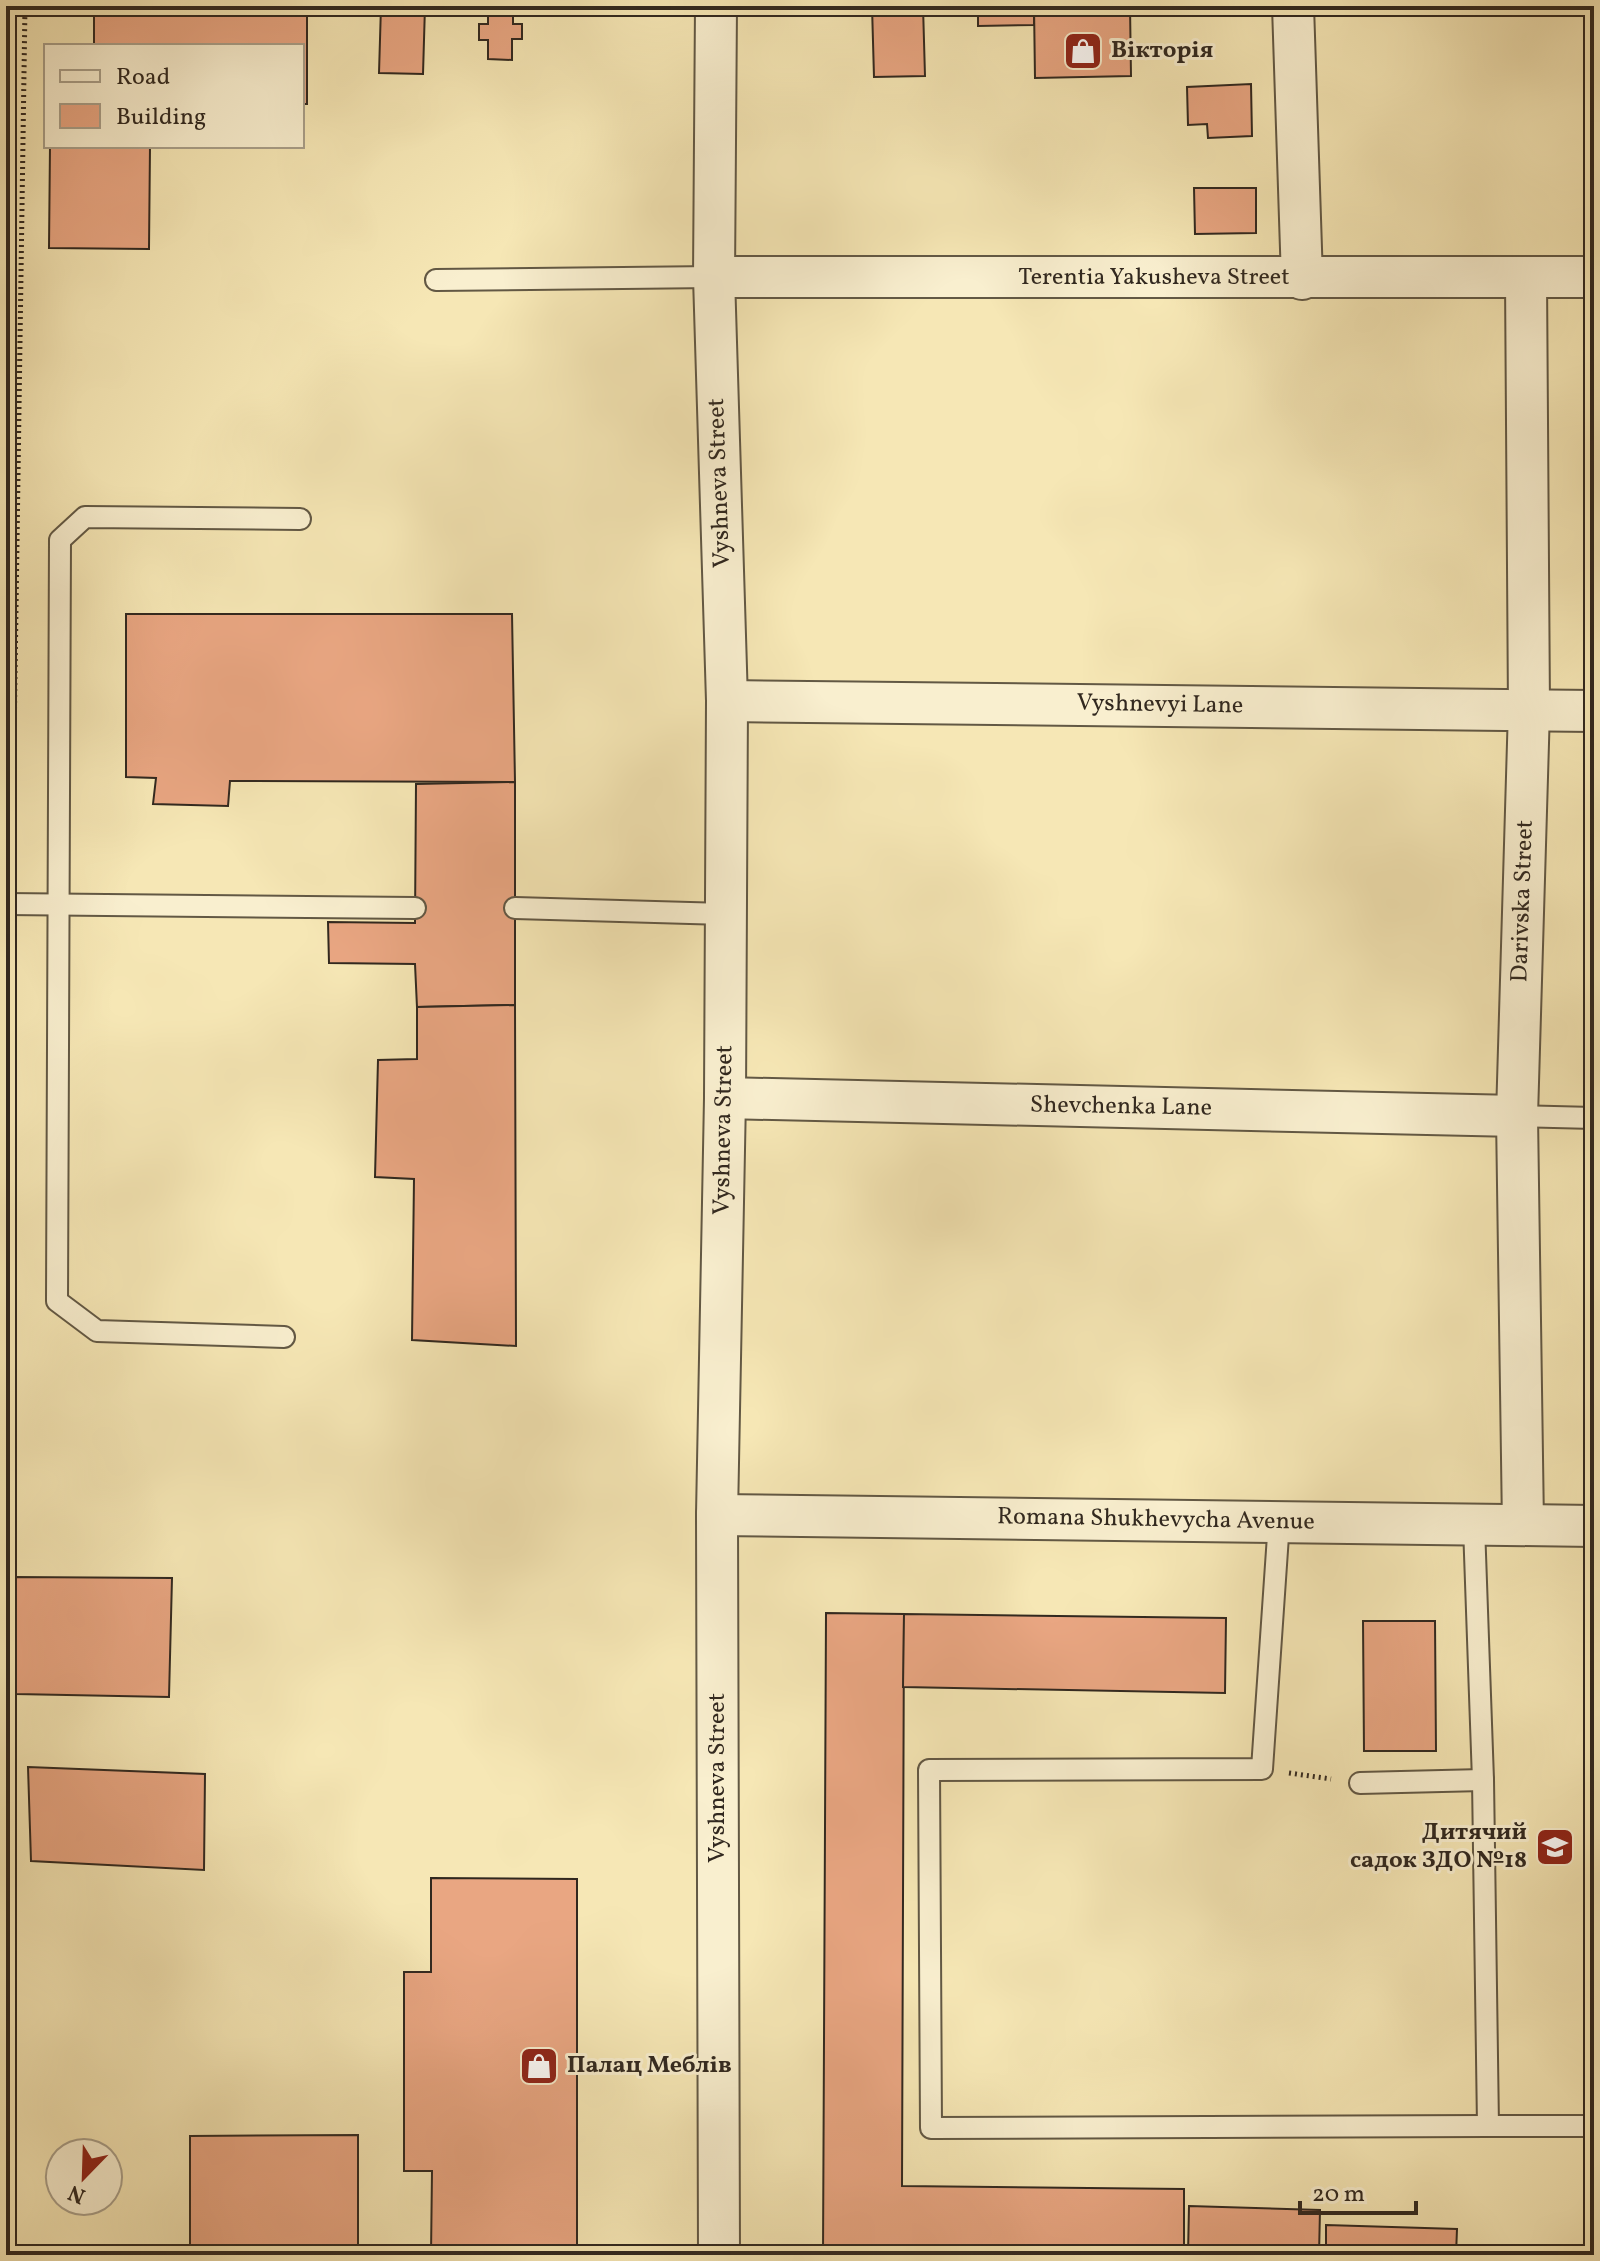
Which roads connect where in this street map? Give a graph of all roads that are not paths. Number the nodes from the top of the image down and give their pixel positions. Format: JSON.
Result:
{"nodes":[{"id":1,"x":716,"y":6,"type":"edge"},
{"id":2,"x":1293,"y":6,"type":"edge"},
{"id":3,"x":714,"y":277,"type":"junction"},
{"id":4,"x":1594,"y":277,"type":"edge"},
{"id":5,"x":1526,"y":278,"type":"junction"},
{"id":6,"x":1302,"y":279,"type":"junction"},
{"id":7,"x":436,"y":280,"type":"dead end"},
{"id":8,"x":300,"y":519,"type":"dead end"},
{"id":9,"x":727,"y":701,"type":"junction"},
{"id":10,"x":1529,"y":709,"type":"junction"},
{"id":11,"x":1594,"y":711,"type":"edge"},
{"id":12,"x":9,"y":904,"type":"edge"},
{"id":13,"x":56,"y":905,"type":"junction"},
{"id":14,"x":415,"y":908,"type":"dead end"},
{"id":15,"x":515,"y":908,"type":"dead end"},
{"id":16,"x":725,"y":914,"type":"junction"},
{"id":17,"x":725,"y":1098,"type":"junction"},
{"id":18,"x":1517,"y":1116,"type":"junction"},
{"id":19,"x":1594,"y":1118,"type":"edge"},
{"id":20,"x":284,"y":1337,"type":"dead end"},
{"id":21,"x":717,"y":1515,"type":"junction"},
{"id":22,"x":1279,"y":1521,"type":"junction"},
{"id":23,"x":1523,"y":1525,"type":"junction"},
{"id":24,"x":1474,"y":1526,"type":"junction"},
{"id":25,"x":1594,"y":1526,"type":"edge"},
{"id":26,"x":1483,"y":1780,"type":"junction"},
{"id":27,"x":1360,"y":1783,"type":"road end"},
{"id":28,"x":1488,"y":2126,"type":"junction"},
{"id":29,"x":1594,"y":2126,"type":"edge"},
{"id":30,"x":719,"y":2255,"type":"edge"}],
"edges":[{"from":1,"to":3,"type":"street","name":"Vyshneva Street"},
{"from":2,"to":6,"type":"street"},
{"from":3,"to":6,"type":"street","name":"Terentia Yakusheva Street"},
{"from":3,"to":7,"type":"lane"},
{"from":3,"to":9,"type":"street","name":"Vyshneva Street"},
{"from":4,"to":5,"type":"street","name":"Terentia Yakusheva Street"},
{"from":5,"to":6,"type":"street","name":"Terentia Yakusheva Street"},
{"from":5,"to":10,"type":"street","name":"Darivska Street"},
{"from":8,"to":13,"type":"lane"},
{"from":9,"to":10,"type":"street","name":"Vyshnevyi Lane"},
{"from":9,"to":16,"type":"street","name":"Vyshneva Street"},
{"from":10,"to":11,"type":"street","name":"Vyshnevyi Lane"},
{"from":10,"to":18,"type":"street","name":"Darivska Street"},
{"from":12,"to":13,"type":"lane"},
{"from":13,"to":14,"type":"lane"},
{"from":13,"to":20,"type":"lane"},
{"from":15,"to":16,"type":"lane"},
{"from":16,"to":17,"type":"street","name":"Vyshneva Street"},
{"from":17,"to":18,"type":"street","name":"Shevchenka Lane"},
{"from":17,"to":21,"type":"street","name":"Vyshneva Street"},
{"from":18,"to":19,"type":"lane"},
{"from":18,"to":23,"type":"street","name":"Darivska Street"},
{"from":21,"to":22,"type":"street","name":"Romana Shukhevycha Avenue"},
{"from":21,"to":30,"type":"street","name":"Vyshneva Street"},
{"from":22,"to":24,"type":"street","name":"Romana Shukhevycha Avenue"},
{"from":22,"to":28,"type":"lane"},
{"from":23,"to":24,"type":"street","name":"Romana Shukhevycha Avenue"},
{"from":23,"to":25,"type":"street","name":"Romana Shukhevycha Avenue"},
{"from":24,"to":26,"type":"lane"},
{"from":26,"to":27,"type":"lane"},
{"from":26,"to":28,"type":"lane"},
{"from":28,"to":29,"type":"lane"}]}
